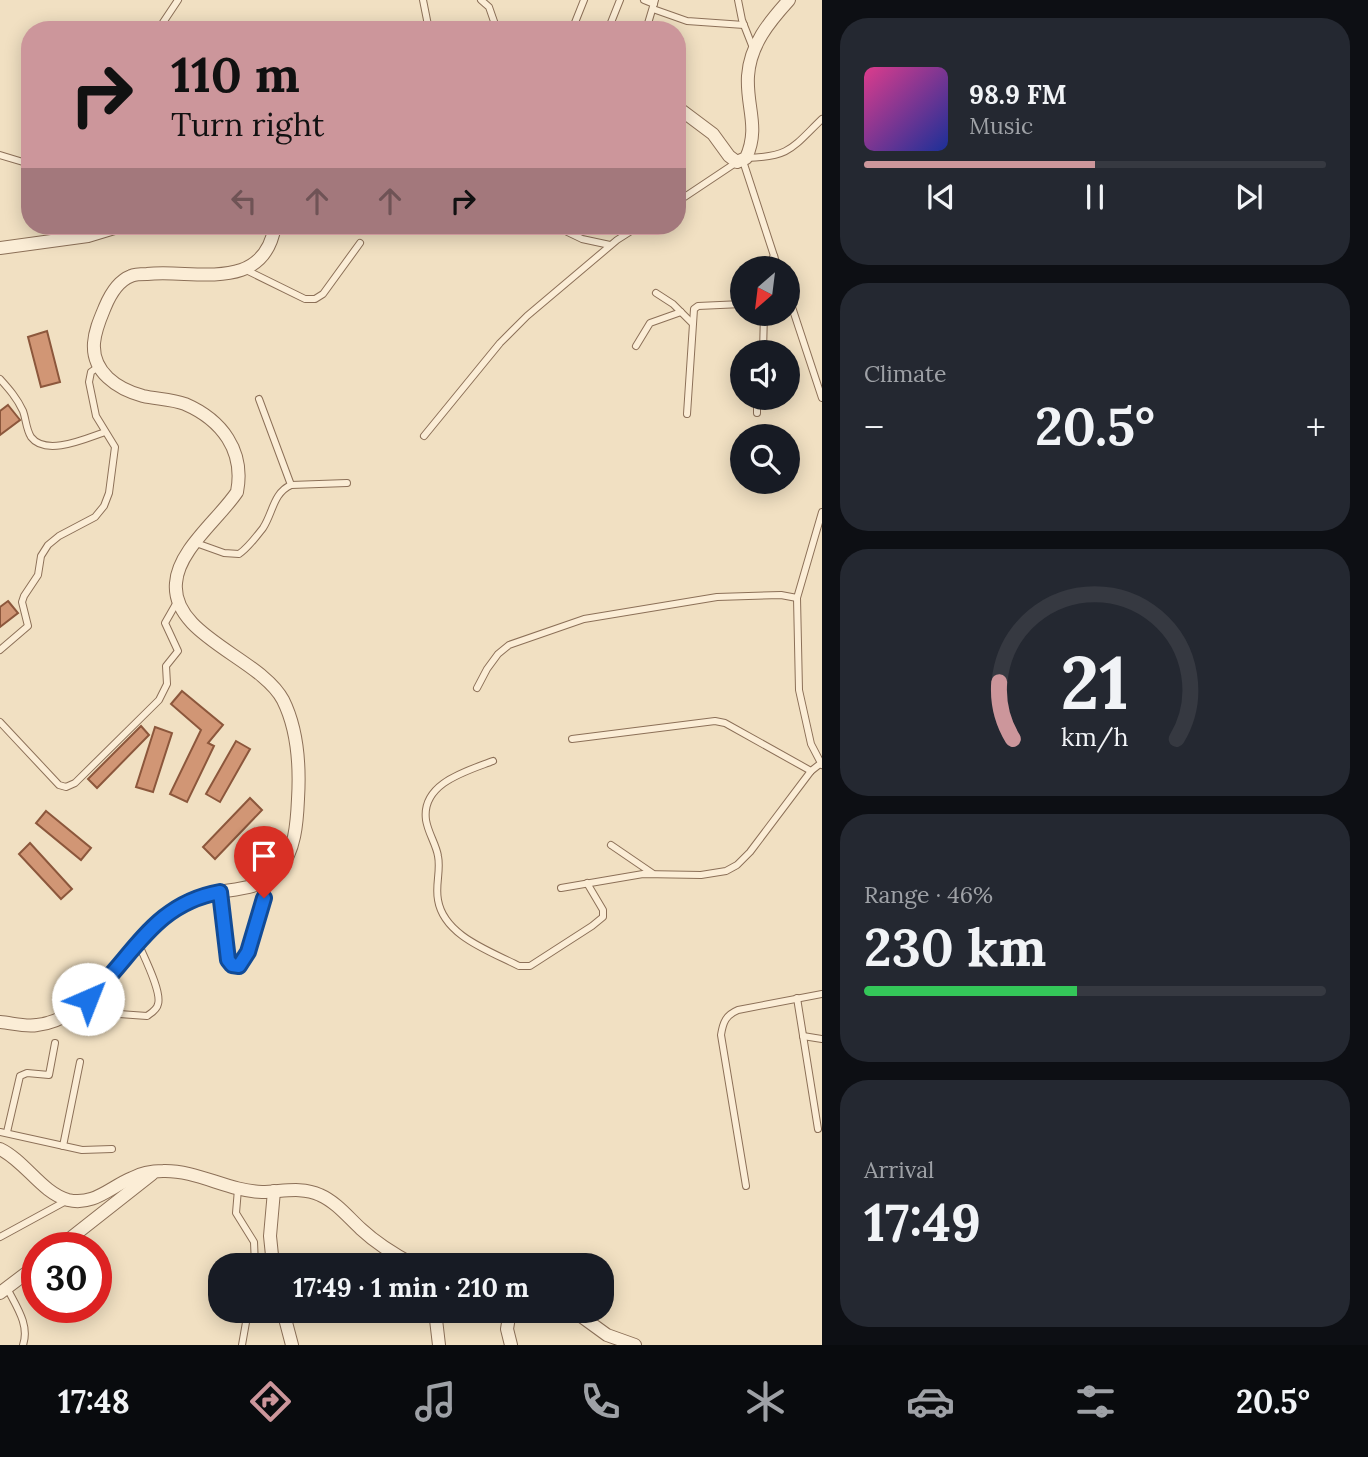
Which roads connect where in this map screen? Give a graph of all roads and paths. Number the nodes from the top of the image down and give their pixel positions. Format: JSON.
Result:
{"nodes":[{"id":1,"x":178,"y":0,"type":"edge"},
{"id":2,"x":423,"y":0,"type":"edge"},
{"id":3,"x":481,"y":0,"type":"edge"},
{"id":4,"x":584,"y":0,"type":"edge"},
{"id":5,"x":620,"y":0,"type":"edge"},
{"id":6,"x":644,"y":0,"type":"edge"},
{"id":7,"x":738,"y":0,"type":"edge"},
{"id":8,"x":789,"y":0,"type":"edge"},
{"id":9,"x":654,"y":4,"type":"edge"},
{"id":10,"x":164,"y":21,"type":"edge"},
{"id":11,"x":427,"y":21,"type":"edge"},
{"id":12,"x":494,"y":21,"type":"edge"},
{"id":13,"x":576,"y":21,"type":"edge"},
{"id":14,"x":612,"y":21,"type":"edge"},
{"id":15,"x":649,"y":21,"type":"edge"},
{"id":16,"x":744,"y":25,"type":"junction"},
{"id":17,"x":754,"y":50,"type":"junction"},
{"id":18,"x":686,"y":114,"type":"edge"},
{"id":19,"x":822,"y":119,"type":"edge"},
{"id":20,"x":0,"y":155,"type":"edge"},
{"id":21,"x":21,"y":161,"type":"edge"},
{"id":22,"x":742,"y":161,"type":"junction"},
{"id":23,"x":686,"y":196,"type":"edge"},
{"id":24,"x":91,"y":235,"type":"edge"},
{"id":25,"x":271,"y":235,"type":"edge"},
{"id":26,"x":574,"y":235,"type":"edge"},
{"id":27,"x":625,"y":235,"type":"edge"},
{"id":28,"x":360,"y":243,"type":"dead end"},
{"id":29,"x":610,"y":245,"type":"junction"},
{"id":30,"x":0,"y":248,"type":"edge"},
{"id":31,"x":775,"y":256,"type":"edge"},
{"id":32,"x":246,"y":270,"type":"junction"},
{"id":33,"x":656,"y":293,"type":"dead end"},
{"id":34,"x":730,"y":303,"type":"edge"},
{"id":35,"x":681,"y":312,"type":"junction"},
{"id":36,"x":692,"y":323,"type":"junction"},
{"id":37,"x":798,"y":326,"type":"edge"},
{"id":38,"x":636,"y":346,"type":"dead end"},
{"id":39,"x":98,"y":367,"type":"junction"},
{"id":40,"x":0,"y":379,"type":"edge"},
{"id":41,"x":822,"y":398,"type":"edge"},
{"id":42,"x":259,"y":399,"type":"dead end"},
{"id":43,"x":687,"y":414,"type":"dead end"},
{"id":44,"x":105,"y":432,"type":"junction"},
{"id":45,"x":424,"y":436,"type":"dead end"},
{"id":46,"x":347,"y":483,"type":"dead end"},
{"id":47,"x":291,"y":485,"type":"junction"},
{"id":48,"x":822,"y":512,"type":"edge"},
{"id":49,"x":196,"y":543,"type":"junction"},
{"id":50,"x":797,"y":598,"type":"junction"},
{"id":51,"x":177,"y":602,"type":"junction"},
{"id":52,"x":0,"y":650,"type":"edge"},
{"id":53,"x":477,"y":688,"type":"dead end"},
{"id":54,"x":1,"y":724,"type":"edge"},
{"id":55,"x":572,"y":739,"type":"dead end"},
{"id":56,"x":493,"y":761,"type":"dead end"},
{"id":57,"x":821,"y":765,"type":"edge"},
{"id":58,"x":811,"y":771,"type":"junction"},
{"id":59,"x":611,"y":845,"type":"dead end"},
{"id":60,"x":652,"y":873,"type":"junction"},
{"id":61,"x":587,"y":883,"type":"junction"},
{"id":62,"x":561,"y":888,"type":"dead end"},
{"id":63,"x":220,"y":892,"type":"junction"},
{"id":64,"x":264,"y":898,"type":"dead end"},
{"id":65,"x":138,"y":943,"type":"junction"},
{"id":66,"x":822,"y":994,"type":"edge"},
{"id":67,"x":797,"y":998,"type":"junction"},
{"id":68,"x":75,"y":1010,"type":"junction"},
{"id":69,"x":0,"y":1022,"type":"edge"},
{"id":70,"x":803,"y":1037,"type":"junction"},
{"id":71,"x":822,"y":1039,"type":"edge"},
{"id":72,"x":55,"y":1043,"type":"dead end"},
{"id":73,"x":80,"y":1062,"type":"dead end"},
{"id":74,"x":818,"y":1129,"type":"dead end"},
{"id":75,"x":4,"y":1132,"type":"edge"},
{"id":76,"x":63,"y":1146,"type":"junction"},
{"id":77,"x":0,"y":1149,"type":"edge"},
{"id":78,"x":112,"y":1149,"type":"dead end"},
{"id":79,"x":155,"y":1172,"type":"junction"},
{"id":80,"x":746,"y":1186,"type":"dead end"},
{"id":81,"x":238,"y":1188,"type":"junction"},
{"id":82,"x":274,"y":1191,"type":"junction"},
{"id":83,"x":68,"y":1200,"type":"junction"},
{"id":84,"x":78,"y":1232,"type":"edge"},
{"id":85,"x":0,"y":1237,"type":"edge"},
{"id":86,"x":254,"y":1253,"type":"edge"},
{"id":87,"x":272,"y":1253,"type":"edge"},
{"id":88,"x":396,"y":1253,"type":"edge"},
{"id":89,"x":21,"y":1278,"type":"edge"},
{"id":90,"x":4,"y":1291,"type":"edge"},
{"id":91,"x":246,"y":1323,"type":"edge"},
{"id":92,"x":286,"y":1323,"type":"edge"},
{"id":93,"x":436,"y":1323,"type":"edge"},
{"id":94,"x":508,"y":1323,"type":"edge"},
{"id":95,"x":590,"y":1323,"type":"edge"},
{"id":96,"x":23,"y":1345,"type":"edge"},
{"id":97,"x":242,"y":1345,"type":"edge"},
{"id":98,"x":292,"y":1345,"type":"edge"},
{"id":99,"x":439,"y":1345,"type":"edge"},
{"id":100,"x":511,"y":1345,"type":"edge"},
{"id":101,"x":635,"y":1345,"type":"edge"}],
"edges":[{"from":1,"to":10,"type":"lane"},
{"from":2,"to":11,"type":"lane"},
{"from":3,"to":12,"type":"lane"},
{"from":4,"to":13,"type":"lane"},
{"from":5,"to":14,"type":"lane"},
{"from":6,"to":9,"type":"lane"},
{"from":7,"to":16,"type":"lane"},
{"from":8,"to":17,"type":"street"},
{"from":9,"to":15,"type":"lane"},
{"from":9,"to":16,"type":"lane"},
{"from":16,"to":17,"type":"lane"},
{"from":17,"to":22,"type":"street"},
{"from":18,"to":22,"type":"street"},
{"from":19,"to":22,"type":"lane"},
{"from":20,"to":21,"type":"lane"},
{"from":22,"to":23,"type":"lane"},
{"from":22,"to":31,"type":"lane"},
{"from":24,"to":30,"type":"street"},
{"from":25,"to":32,"type":"street"},
{"from":26,"to":29,"type":"lane"},
{"from":27,"to":29,"type":"lane"},
{"from":28,"to":32,"type":"lane"},
{"from":29,"to":45,"type":"lane"},
{"from":32,"to":39,"type":"street"},
{"from":33,"to":35,"type":"lane"},
{"from":34,"to":36,"type":"lane"},
{"from":35,"to":36,"type":"lane"},
{"from":35,"to":38,"type":"lane"},
{"from":36,"to":43,"type":"lane"},
{"from":37,"to":41,"type":"lane"},
{"from":39,"to":44,"type":"lane"},
{"from":39,"to":49,"type":"street"},
{"from":40,"to":44,"type":"lane"},
{"from":42,"to":47,"type":"lane"},
{"from":44,"to":52,"type":"lane"},
{"from":46,"to":47,"type":"lane"},
{"from":47,"to":49,"type":"lane"},
{"from":48,"to":50,"type":"lane"},
{"from":49,"to":51,"type":"street"},
{"from":50,"to":53,"type":"lane"},
{"from":50,"to":57,"type":"lane"},
{"from":51,"to":54,"type":"lane"},
{"from":51,"to":63,"type":"street"},
{"from":55,"to":58,"type":"lane"},
{"from":56,"to":61,"type":"lane"},
{"from":57,"to":58,"type":"lane"},
{"from":58,"to":60,"type":"lane"},
{"from":59,"to":60,"type":"lane"},
{"from":60,"to":61,"type":"lane"},
{"from":61,"to":62,"type":"lane"},
{"from":63,"to":64,"type":"lane"},
{"from":63,"to":65,"type":"street"},
{"from":65,"to":68,"type":"street"},
{"from":65,"to":68,"type":"lane"},
{"from":66,"to":67,"type":"lane"},
{"from":67,"to":70,"type":"lane"},
{"from":67,"to":80,"type":"lane"},
{"from":68,"to":69,"type":"street"},
{"from":70,"to":71,"type":"lane"},
{"from":70,"to":74,"type":"lane"},
{"from":72,"to":75,"type":"lane"},
{"from":73,"to":76,"type":"lane"},
{"from":75,"to":76,"type":"lane"},
{"from":76,"to":78,"type":"lane"},
{"from":77,"to":83,"type":"street"},
{"from":79,"to":81,"type":"street"},
{"from":79,"to":83,"type":"street"},
{"from":79,"to":84,"type":"street"},
{"from":81,"to":82,"type":"street"},
{"from":81,"to":86,"type":"lane"},
{"from":82,"to":87,"type":"street"},
{"from":82,"to":88,"type":"street"},
{"from":83,"to":85,"type":"lane"},
{"from":89,"to":90,"type":"street"},
{"from":90,"to":96,"type":"lane"},
{"from":91,"to":97,"type":"lane"},
{"from":92,"to":98,"type":"street"},
{"from":93,"to":99,"type":"street"},
{"from":94,"to":100,"type":"street"},
{"from":95,"to":101,"type":"street"}]}
